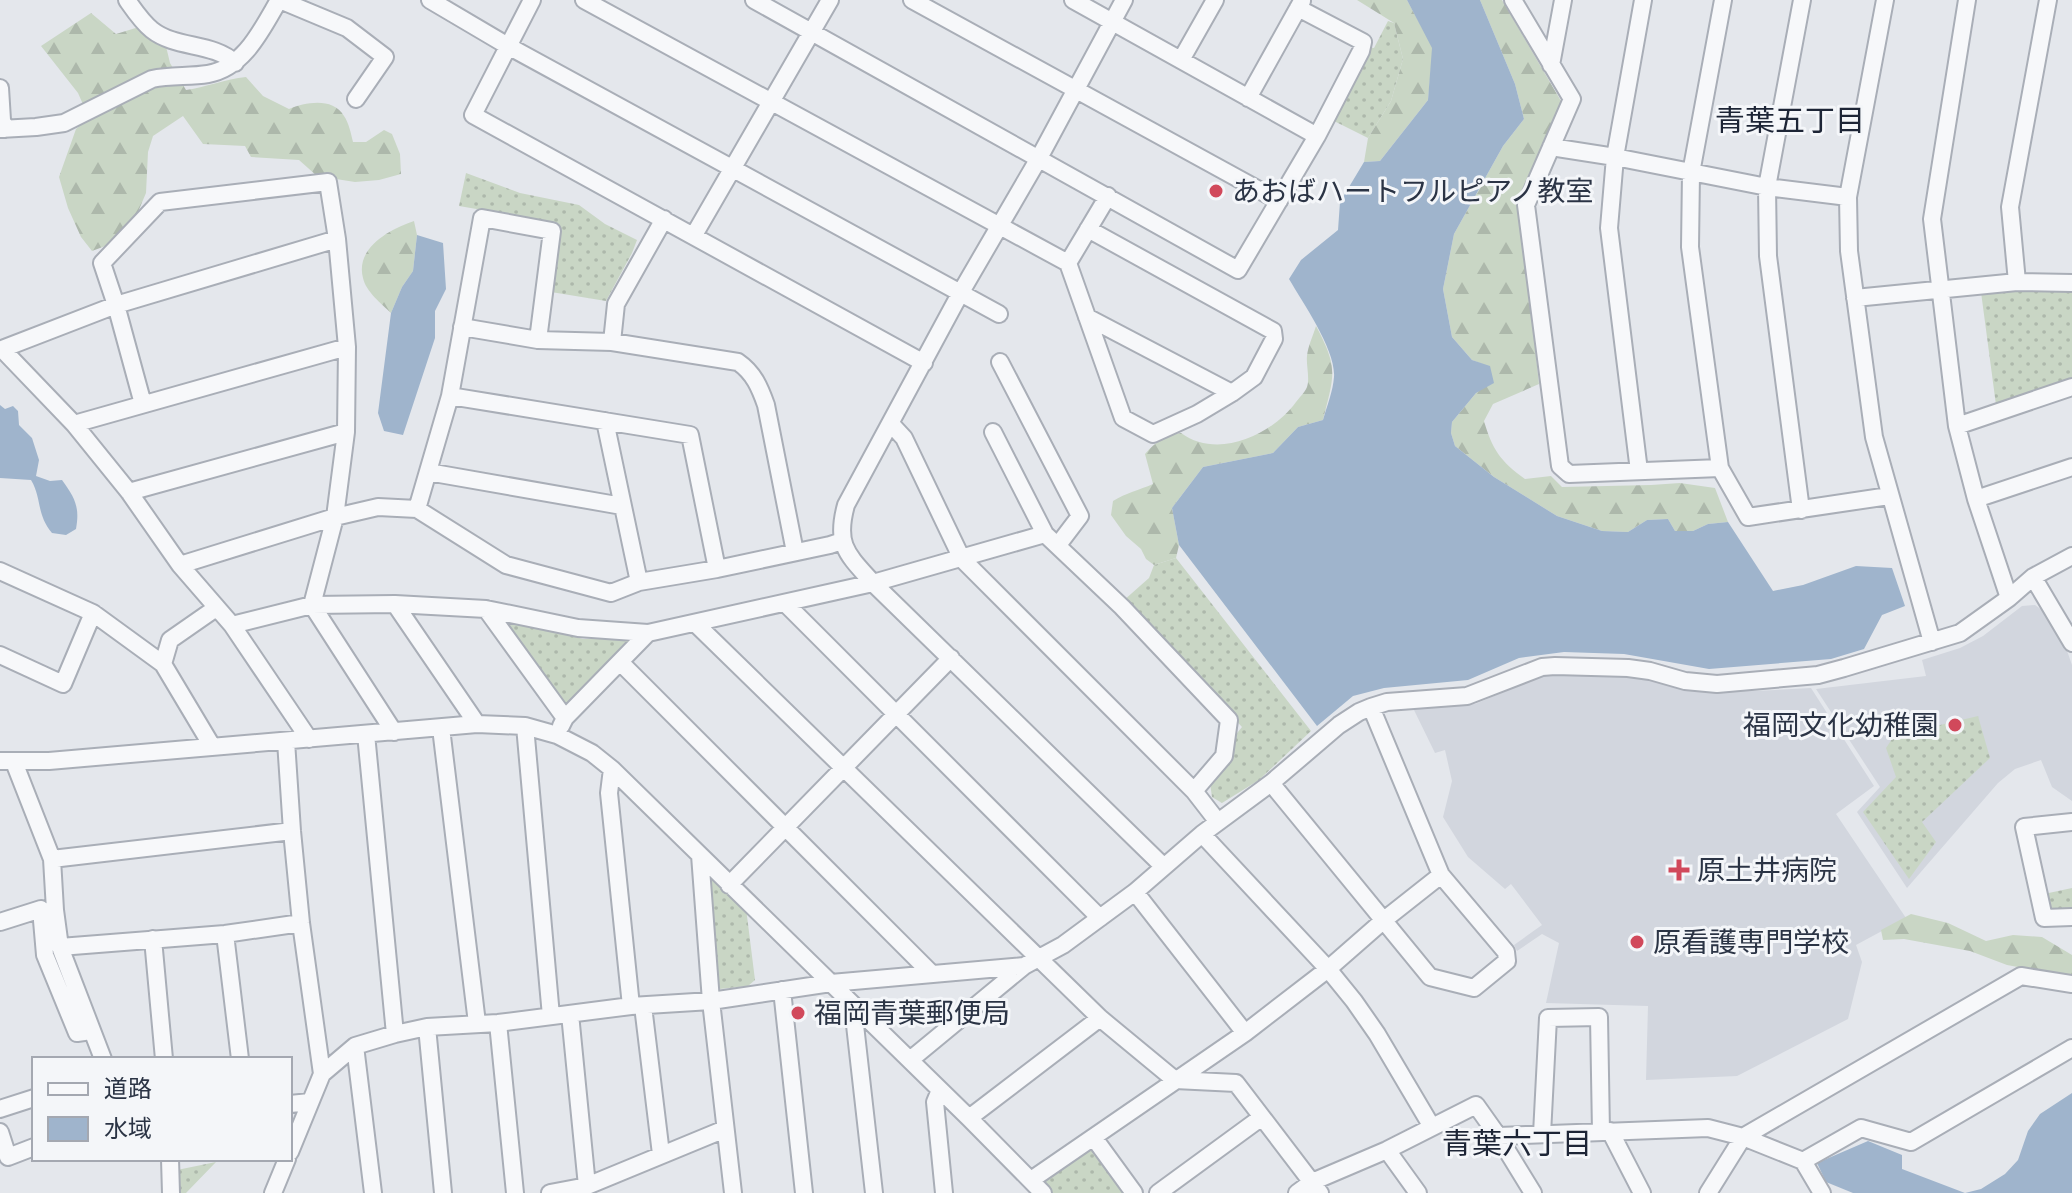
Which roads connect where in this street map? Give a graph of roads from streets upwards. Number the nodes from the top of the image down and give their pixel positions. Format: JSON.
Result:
{"nodes":[{"id":1,"x":127,"y":0,"type":"edge"},
{"id":2,"x":280,"y":0,"type":"edge"},
{"id":3,"x":430,"y":0,"type":"edge"},
{"id":4,"x":532,"y":0,"type":"edge"},
{"id":5,"x":584,"y":0,"type":"edge"},
{"id":6,"x":754,"y":0,"type":"edge"},
{"id":7,"x":830,"y":0,"type":"edge"},
{"id":8,"x":912,"y":0,"type":"edge"},
{"id":9,"x":1073,"y":0,"type":"edge"},
{"id":10,"x":1124,"y":0,"type":"edge"},
{"id":11,"x":1215,"y":0,"type":"edge"},
{"id":12,"x":1513,"y":0,"type":"edge"},
{"id":13,"x":1563,"y":0,"type":"edge"},
{"id":14,"x":1643,"y":0,"type":"edge"},
{"id":15,"x":1723,"y":0,"type":"edge"},
{"id":16,"x":1802,"y":0,"type":"edge"},
{"id":17,"x":1885,"y":0,"type":"edge"},
{"id":18,"x":1967,"y":0,"type":"edge"},
{"id":19,"x":2048,"y":0,"type":"edge"},
{"id":20,"x":1300,"y":4,"type":"edge"},
{"id":21,"x":1113,"y":22,"type":"junction"},
{"id":22,"x":813,"y":32,"type":"junction"},
{"id":23,"x":508,"y":46,"type":"junction"},
{"id":24,"x":1181,"y":60,"type":"junction"},
{"id":25,"x":235,"y":63,"type":"junction"},
{"id":26,"x":1551,"y":65,"type":"junction"},
{"id":27,"x":0,"y":88,"type":"edge"},
{"id":28,"x":1077,"y":90,"type":"junction"},
{"id":29,"x":1248,"y":98,"type":"junction"},
{"id":30,"x":356,"y":99,"type":"dead end"},
{"id":31,"x":772,"y":102,"type":"junction"},
{"id":32,"x":3,"y":129,"type":"edge"},
{"id":33,"x":1317,"y":136,"type":"junction"},
{"id":34,"x":1551,"y":147,"type":"junction"},
{"id":35,"x":1615,"y":157,"type":"junction"},
{"id":36,"x":1039,"y":158,"type":"junction"},
{"id":37,"x":733,"y":168,"type":"junction"},
{"id":38,"x":1691,"y":173,"type":"junction"},
{"id":39,"x":1767,"y":187,"type":"junction"},
{"id":40,"x":1108,"y":196,"type":"junction"},
{"id":41,"x":1848,"y":197,"type":"junction"},
{"id":42,"x":1279,"y":201,"type":"junction"},
{"id":43,"x":664,"y":219,"type":"junction"},
{"id":44,"x":999,"y":225,"type":"junction"},
{"id":45,"x":1088,"y":229,"type":"junction"},
{"id":46,"x":694,"y":235,"type":"junction"},
{"id":47,"x":337,"y":239,"type":"junction"},
{"id":48,"x":1068,"y":263,"type":"junction"},
{"id":49,"x":2017,"y":282,"type":"junction"},
{"id":50,"x":2072,"y":283,"type":"edge"},
{"id":51,"x":1940,"y":291,"type":"junction"},
{"id":52,"x":961,"y":292,"type":"junction"},
{"id":53,"x":1855,"y":298,"type":"junction"},
{"id":54,"x":116,"y":305,"type":"junction"},
{"id":55,"x":999,"y":314,"type":"dead end"},
{"id":56,"x":1087,"y":317,"type":"junction"},
{"id":57,"x":462,"y":327,"type":"junction"},
{"id":58,"x":538,"y":340,"type":"junction"},
{"id":59,"x":612,"y":342,"type":"junction"},
{"id":60,"x":347,"y":347,"type":"junction"},
{"id":61,"x":1,"y":349,"type":"edge"},
{"id":62,"x":1000,"y":362,"type":"dead end"},
{"id":63,"x":924,"y":363,"type":"junction"},
{"id":64,"x":2072,"y":387,"type":"edge"},
{"id":65,"x":1232,"y":393,"type":"junction"},
{"id":66,"x":450,"y":396,"type":"junction"},
{"id":67,"x":143,"y":404,"type":"junction"},
{"id":68,"x":605,"y":421,"type":"junction"},
{"id":69,"x":74,"y":424,"type":"junction"},
{"id":70,"x":891,"y":424,"type":"junction"},
{"id":71,"x":1957,"y":426,"type":"junction"},
{"id":72,"x":346,"y":432,"type":"junction"},
{"id":73,"x":993,"y":432,"type":"dead end"},
{"id":74,"x":2072,"y":467,"type":"edge"},
{"id":75,"x":1720,"y":468,"type":"junction"},
{"id":76,"x":1639,"y":471,"type":"junction"},
{"id":77,"x":428,"y":472,"type":"junction"},
{"id":78,"x":129,"y":492,"type":"junction"},
{"id":79,"x":1889,"y":496,"type":"junction"},
{"id":80,"x":1976,"y":499,"type":"junction"},
{"id":81,"x":622,"y":506,"type":"junction"},
{"id":82,"x":417,"y":509,"type":"junction"},
{"id":83,"x":1801,"y":510,"type":"junction"},
{"id":84,"x":335,"y":517,"type":"junction"},
{"id":85,"x":1045,"y":534,"type":"junction"},
{"id":86,"x":842,"y":541,"type":"junction"},
{"id":87,"x":1058,"y":545,"type":"junction"},
{"id":88,"x":795,"y":552,"type":"junction"},
{"id":89,"x":2072,"y":556,"type":"edge"},
{"id":90,"x":962,"y":559,"type":"junction"},
{"id":91,"x":180,"y":565,"type":"junction"},
{"id":92,"x":717,"y":569,"type":"junction"},
{"id":93,"x":0,"y":571,"type":"edge"},
{"id":94,"x":2033,"y":577,"type":"junction"},
{"id":95,"x":639,"y":582,"type":"junction"},
{"id":96,"x":873,"y":583,"type":"junction"},
{"id":97,"x":2009,"y":598,"type":"junction"},
{"id":98,"x":785,"y":603,"type":"junction"},
{"id":99,"x":395,"y":604,"type":"junction"},
{"id":100,"x":312,"y":605,"type":"junction"},
{"id":101,"x":216,"y":608,"type":"junction"},
{"id":102,"x":486,"y":609,"type":"junction"},
{"id":103,"x":93,"y":613,"type":"junction"},
{"id":104,"x":695,"y":623,"type":"junction"},
{"id":105,"x":232,"y":625,"type":"junction"},
{"id":106,"x":648,"y":633,"type":"junction"},
{"id":107,"x":1932,"y":642,"type":"junction"},
{"id":108,"x":2072,"y":643,"type":"edge"},
{"id":109,"x":0,"y":655,"type":"edge"},
{"id":110,"x":951,"y":658,"type":"junction"},
{"id":111,"x":620,"y":662,"type":"junction"},
{"id":112,"x":163,"y":664,"type":"junction"},
{"id":113,"x":1371,"y":707,"type":"junction"},
{"id":114,"x":896,"y":714,"type":"junction"},
{"id":115,"x":565,"y":718,"type":"junction"},
{"id":116,"x":477,"y":724,"type":"junction"},
{"id":117,"x":525,"y":726,"type":"junction"},
{"id":118,"x":441,"y":728,"type":"junction"},
{"id":119,"x":394,"y":732,"type":"junction"},
{"id":120,"x":366,"y":734,"type":"junction"},
{"id":121,"x":557,"y":735,"type":"junction"},
{"id":122,"x":309,"y":739,"type":"junction"},
{"id":123,"x":286,"y":741,"type":"junction"},
{"id":124,"x":212,"y":746,"type":"junction"},
{"id":125,"x":7,"y":762,"type":"edge"},
{"id":126,"x":844,"y":768,"type":"junction"},
{"id":127,"x":612,"y":769,"type":"junction"},
{"id":128,"x":1271,"y":783,"type":"junction"},
{"id":129,"x":1194,"y":791,"type":"junction"},
{"id":130,"x":1218,"y":822,"type":"junction"},
{"id":131,"x":2072,"y":822,"type":"edge"},
{"id":132,"x":786,"y":827,"type":"junction"},
{"id":133,"x":292,"y":831,"type":"junction"},
{"id":134,"x":1202,"y":834,"type":"junction"},
{"id":135,"x":700,"y":855,"type":"junction"},
{"id":136,"x":52,"y":859,"type":"junction"},
{"id":137,"x":1163,"y":866,"type":"junction"},
{"id":138,"x":1441,"y":875,"type":"junction"},
{"id":139,"x":729,"y":885,"type":"junction"},
{"id":140,"x":1135,"y":892,"type":"junction"},
{"id":141,"x":2072,"y":917,"type":"edge"},
{"id":142,"x":1100,"y":918,"type":"junction"},
{"id":143,"x":1384,"y":920,"type":"junction"},
{"id":144,"x":0,"y":922,"type":"edge"},
{"id":145,"x":301,"y":923,"type":"junction"},
{"id":146,"x":225,"y":934,"type":"junction"},
{"id":147,"x":153,"y":939,"type":"junction"},
{"id":148,"x":60,"y":947,"type":"junction"},
{"id":149,"x":1031,"y":962,"type":"junction"},
{"id":150,"x":1328,"y":969,"type":"junction"},
{"id":151,"x":932,"y":974,"type":"junction"},
{"id":152,"x":831,"y":983,"type":"junction"},
{"id":153,"x":2072,"y":984,"type":"edge"},
{"id":154,"x":782,"y":990,"type":"junction"},
{"id":155,"x":711,"y":1001,"type":"junction"},
{"id":156,"x":637,"y":1006,"type":"junction"},
{"id":157,"x":861,"y":1012,"type":"junction"},
{"id":158,"x":570,"y":1014,"type":"junction"},
{"id":159,"x":551,"y":1016,"type":"junction"},
{"id":160,"x":1100,"y":1018,"type":"junction"},
{"id":161,"x":477,"y":1023,"type":"junction"},
{"id":162,"x":498,"y":1023,"type":"junction"},
{"id":163,"x":427,"y":1027,"type":"junction"},
{"id":164,"x":91,"y":1031,"type":"junction"},
{"id":165,"x":1245,"y":1033,"type":"junction"},
{"id":166,"x":395,"y":1034,"type":"junction"},
{"id":167,"x":355,"y":1046,"type":"junction"},
{"id":168,"x":2072,"y":1048,"type":"edge"},
{"id":169,"x":102,"y":1057,"type":"edge"},
{"id":170,"x":164,"y":1057,"type":"edge"},
{"id":171,"x":240,"y":1057,"type":"edge"},
{"id":172,"x":910,"y":1060,"type":"junction"},
{"id":173,"x":322,"y":1074,"type":"junction"},
{"id":174,"x":1175,"y":1080,"type":"junction"},
{"id":175,"x":940,"y":1090,"type":"junction"},
{"id":176,"x":32,"y":1099,"type":"edge"},
{"id":177,"x":310,"y":1102,"type":"junction"},
{"id":178,"x":292,"y":1104,"type":"edge"},
{"id":179,"x":0,"y":1109,"type":"edge"},
{"id":180,"x":1262,"y":1117,"type":"junction"},
{"id":181,"x":969,"y":1118,"type":"junction"},
{"id":182,"x":1432,"y":1127,"type":"junction"},
{"id":183,"x":725,"y":1129,"type":"junction"},
{"id":184,"x":0,"y":1132,"type":"edge"},
{"id":185,"x":1606,"y":1132,"type":"junction"},
{"id":186,"x":1542,"y":1134,"type":"junction"},
{"id":187,"x":1498,"y":1136,"type":"junction"},
{"id":188,"x":1743,"y":1137,"type":"junction"},
{"id":189,"x":1094,"y":1138,"type":"junction"},
{"id":190,"x":292,"y":1147,"type":"edge"},
{"id":191,"x":32,"y":1148,"type":"edge"},
{"id":192,"x":1387,"y":1150,"type":"junction"},
{"id":193,"x":661,"y":1154,"type":"junction"},
{"id":194,"x":4,"y":1160,"type":"edge"},
{"id":195,"x":170,"y":1161,"type":"edge"},
{"id":196,"x":286,"y":1161,"type":"edge"},
{"id":197,"x":1803,"y":1161,"type":"junction"},
{"id":198,"x":1031,"y":1180,"type":"junction"},
{"id":199,"x":587,"y":1186,"type":"junction"},
{"id":200,"x":1316,"y":1188,"type":"edge"},
{"id":201,"x":171,"y":1193,"type":"edge"},
{"id":202,"x":273,"y":1193,"type":"edge"},
{"id":203,"x":373,"y":1193,"type":"edge"},
{"id":204,"x":443,"y":1193,"type":"edge"},
{"id":205,"x":515,"y":1193,"type":"edge"},
{"id":206,"x":550,"y":1193,"type":"edge"},
{"id":207,"x":733,"y":1193,"type":"edge"},
{"id":208,"x":804,"y":1193,"type":"edge"},
{"id":209,"x":874,"y":1193,"type":"edge"},
{"id":210,"x":944,"y":1193,"type":"edge"},
{"id":211,"x":1043,"y":1193,"type":"edge"},
{"id":212,"x":1134,"y":1193,"type":"edge"},
{"id":213,"x":1158,"y":1193,"type":"edge"},
{"id":214,"x":1297,"y":1193,"type":"edge"},
{"id":215,"x":1418,"y":1193,"type":"edge"},
{"id":216,"x":1533,"y":1193,"type":"edge"},
{"id":217,"x":1642,"y":1193,"type":"edge"},
{"id":218,"x":1708,"y":1193,"type":"edge"},
{"id":219,"x":1822,"y":1193,"type":"edge"}],
"edges":[{"from":1,"to":25,"type":"street"},
{"from":2,"to":25,"type":"street"},
{"from":2,"to":30,"type":"street"},
{"from":3,"to":23,"type":"street"},
{"from":4,"to":23,"type":"street"},
{"from":5,"to":31,"type":"street"},
{"from":6,"to":22,"type":"street"},
{"from":7,"to":22,"type":"street"},
{"from":8,"to":28,"type":"street"},
{"from":9,"to":21,"type":"street"},
{"from":10,"to":21,"type":"street"},
{"from":11,"to":24,"type":"street"},
{"from":12,"to":26,"type":"street"},
{"from":13,"to":26,"type":"street"},
{"from":14,"to":35,"type":"street"},
{"from":15,"to":38,"type":"street"},
{"from":16,"to":39,"type":"street"},
{"from":17,"to":41,"type":"street"},
{"from":18,"to":51,"type":"street"},
{"from":19,"to":49,"type":"street"},
{"from":20,"to":29,"type":"street"},
{"from":20,"to":33,"type":"street"},
{"from":21,"to":24,"type":"street"},
{"from":21,"to":28,"type":"street"},
{"from":22,"to":31,"type":"street"},
{"from":22,"to":36,"type":"street"},
{"from":23,"to":37,"type":"street"},
{"from":23,"to":43,"type":"street"},
{"from":24,"to":29,"type":"street"},
{"from":25,"to":32,"type":"street"},
{"from":26,"to":34,"type":"street"},
{"from":27,"to":32,"type":"street"},
{"from":28,"to":36,"type":"street"},
{"from":28,"to":42,"type":"street"},
{"from":29,"to":33,"type":"street"},
{"from":31,"to":37,"type":"street"},
{"from":31,"to":44,"type":"street"},
{"from":33,"to":42,"type":"street"},
{"from":34,"to":35,"type":"street"},
{"from":34,"to":76,"type":"street"},
{"from":35,"to":38,"type":"street"},
{"from":35,"to":76,"type":"street"},
{"from":36,"to":40,"type":"street"},
{"from":36,"to":44,"type":"street"},
{"from":37,"to":46,"type":"street"},
{"from":37,"to":52,"type":"street"},
{"from":38,"to":39,"type":"street"},
{"from":38,"to":75,"type":"street"},
{"from":39,"to":41,"type":"street"},
{"from":39,"to":83,"type":"street"},
{"from":40,"to":42,"type":"street"},
{"from":40,"to":45,"type":"street"},
{"from":41,"to":53,"type":"street"},
{"from":43,"to":46,"type":"street"},
{"from":43,"to":59,"type":"street"},
{"from":44,"to":48,"type":"street"},
{"from":44,"to":52,"type":"street"},
{"from":45,"to":48,"type":"street"},
{"from":45,"to":65,"type":"street"},
{"from":46,"to":63,"type":"street"},
{"from":47,"to":54,"type":"street"},
{"from":47,"to":54,"type":"street"},
{"from":47,"to":60,"type":"street"},
{"from":48,"to":56,"type":"street"},
{"from":49,"to":50,"type":"street"},
{"from":49,"to":51,"type":"street"},
{"from":51,"to":53,"type":"street"},
{"from":51,"to":71,"type":"street"},
{"from":52,"to":55,"type":"street"},
{"from":52,"to":63,"type":"street"},
{"from":53,"to":79,"type":"street"},
{"from":54,"to":61,"type":"street"},
{"from":54,"to":67,"type":"street"},
{"from":56,"to":65,"type":"street"},
{"from":56,"to":65,"type":"street"},
{"from":57,"to":58,"type":"street"},
{"from":57,"to":58,"type":"street"},
{"from":57,"to":66,"type":"street"},
{"from":58,"to":59,"type":"street"},
{"from":59,"to":88,"type":"street"},
{"from":60,"to":67,"type":"street"},
{"from":60,"to":72,"type":"street"},
{"from":61,"to":69,"type":"street"},
{"from":62,"to":87,"type":"street"},
{"from":63,"to":70,"type":"street"},
{"from":64,"to":71,"type":"street"},
{"from":66,"to":68,"type":"street"},
{"from":66,"to":77,"type":"street"},
{"from":67,"to":69,"type":"street"},
{"from":68,"to":81,"type":"street"},
{"from":68,"to":92,"type":"street"},
{"from":69,"to":78,"type":"street"},
{"from":70,"to":86,"type":"street"},
{"from":70,"to":90,"type":"street"},
{"from":71,"to":80,"type":"street"},
{"from":72,"to":78,"type":"street"},
{"from":72,"to":84,"type":"street"},
{"from":73,"to":85,"type":"street"},
{"from":74,"to":80,"type":"street"},
{"from":75,"to":76,"type":"street"},
{"from":75,"to":83,"type":"street"},
{"from":77,"to":81,"type":"street"},
{"from":77,"to":82,"type":"street"},
{"from":78,"to":91,"type":"street"},
{"from":79,"to":83,"type":"street"},
{"from":79,"to":107,"type":"street"},
{"from":80,"to":97,"type":"street"},
{"from":81,"to":95,"type":"street"},
{"from":82,"to":84,"type":"street"},
{"from":82,"to":95,"type":"street"},
{"from":84,"to":91,"type":"street"},
{"from":84,"to":100,"type":"street"},
{"from":85,"to":87,"type":"street"},
{"from":85,"to":90,"type":"street"},
{"from":86,"to":88,"type":"street"},
{"from":86,"to":96,"type":"street"},
{"from":87,"to":129,"type":"street"},
{"from":88,"to":92,"type":"street"},
{"from":89,"to":94,"type":"street"},
{"from":90,"to":96,"type":"street"},
{"from":90,"to":129,"type":"street"},
{"from":91,"to":101,"type":"street"},
{"from":92,"to":95,"type":"street"},
{"from":93,"to":103,"type":"street"},
{"from":94,"to":97,"type":"street"},
{"from":94,"to":108,"type":"street"},
{"from":96,"to":98,"type":"street"},
{"from":96,"to":110,"type":"street"},
{"from":97,"to":107,"type":"street"},
{"from":98,"to":104,"type":"street"},
{"from":98,"to":114,"type":"street"},
{"from":99,"to":100,"type":"street"},
{"from":99,"to":102,"type":"street"},
{"from":99,"to":116,"type":"street"},
{"from":100,"to":105,"type":"street"},
{"from":100,"to":119,"type":"street"},
{"from":101,"to":105,"type":"street"},
{"from":101,"to":112,"type":"street"},
{"from":102,"to":106,"type":"street"},
{"from":102,"to":115,"type":"street"},
{"from":103,"to":109,"type":"street"},
{"from":103,"to":112,"type":"street"},
{"from":104,"to":106,"type":"street"},
{"from":104,"to":126,"type":"street"},
{"from":105,"to":122,"type":"street"},
{"from":106,"to":111,"type":"street"},
{"from":107,"to":113,"type":"street"},
{"from":110,"to":114,"type":"street"},
{"from":110,"to":137,"type":"street"},
{"from":111,"to":115,"type":"street"},
{"from":111,"to":132,"type":"street"},
{"from":112,"to":124,"type":"street"},
{"from":113,"to":128,"type":"street"},
{"from":113,"to":138,"type":"street"},
{"from":114,"to":126,"type":"street"},
{"from":114,"to":142,"type":"street"},
{"from":115,"to":121,"type":"street"},
{"from":116,"to":117,"type":"street"},
{"from":116,"to":118,"type":"street"},
{"from":117,"to":121,"type":"street"},
{"from":117,"to":159,"type":"street"},
{"from":118,"to":119,"type":"street"},
{"from":118,"to":161,"type":"street"},
{"from":119,"to":120,"type":"street"},
{"from":120,"to":122,"type":"street"},
{"from":120,"to":166,"type":"street"},
{"from":121,"to":127,"type":"street"},
{"from":122,"to":123,"type":"street"},
{"from":123,"to":124,"type":"street"},
{"from":123,"to":133,"type":"street"},
{"from":124,"to":125,"type":"street"},
{"from":125,"to":136,"type":"street"},
{"from":126,"to":132,"type":"street"},
{"from":126,"to":149,"type":"street"},
{"from":127,"to":135,"type":"street"},
{"from":127,"to":156,"type":"street"},
{"from":128,"to":130,"type":"street"},
{"from":128,"to":143,"type":"street"},
{"from":129,"to":130,"type":"street"},
{"from":130,"to":134,"type":"street"},
{"from":131,"to":141,"type":"street"},
{"from":132,"to":139,"type":"street"},
{"from":132,"to":151,"type":"street"},
{"from":133,"to":136,"type":"street"},
{"from":133,"to":145,"type":"street"},
{"from":134,"to":137,"type":"street"},
{"from":134,"to":150,"type":"street"},
{"from":135,"to":139,"type":"street"},
{"from":135,"to":155,"type":"street"},
{"from":136,"to":148,"type":"street"},
{"from":137,"to":140,"type":"street"},
{"from":138,"to":143,"type":"street"},
{"from":138,"to":143,"type":"street"},
{"from":139,"to":152,"type":"street"},
{"from":140,"to":142,"type":"street"},
{"from":140,"to":165,"type":"street"},
{"from":142,"to":149,"type":"street"},
{"from":143,"to":150,"type":"street"},
{"from":144,"to":164,"type":"street"},
{"from":145,"to":146,"type":"street"},
{"from":145,"to":173,"type":"street"},
{"from":146,"to":147,"type":"street"},
{"from":146,"to":171,"type":"street"},
{"from":147,"to":148,"type":"street"},
{"from":147,"to":170,"type":"street"},
{"from":148,"to":164,"type":"street"},
{"from":149,"to":151,"type":"street"},
{"from":149,"to":160,"type":"street"},
{"from":149,"to":172,"type":"street"},
{"from":150,"to":165,"type":"street"},
{"from":150,"to":182,"type":"street"},
{"from":151,"to":152,"type":"street"},
{"from":152,"to":154,"type":"street"},
{"from":152,"to":157,"type":"street"},
{"from":153,"to":188,"type":"street"},
{"from":154,"to":155,"type":"street"},
{"from":154,"to":208,"type":"street"},
{"from":155,"to":156,"type":"street"},
{"from":155,"to":183,"type":"street"},
{"from":156,"to":158,"type":"street"},
{"from":156,"to":193,"type":"street"},
{"from":157,"to":172,"type":"street"},
{"from":157,"to":209,"type":"street"},
{"from":158,"to":159,"type":"street"},
{"from":158,"to":199,"type":"street"},
{"from":159,"to":162,"type":"street"},
{"from":160,"to":174,"type":"street"},
{"from":160,"to":181,"type":"street"},
{"from":161,"to":162,"type":"street"},
{"from":161,"to":163,"type":"street"},
{"from":162,"to":205,"type":"street"},
{"from":163,"to":166,"type":"street"},
{"from":163,"to":204,"type":"street"},
{"from":164,"to":169,"type":"street"},
{"from":165,"to":174,"type":"street"},
{"from":166,"to":167,"type":"street"},
{"from":167,"to":173,"type":"street"},
{"from":167,"to":203,"type":"street"},
{"from":168,"to":197,"type":"street"},
{"from":172,"to":175,"type":"street"},
{"from":173,"to":177,"type":"street"},
{"from":174,"to":180,"type":"street"},
{"from":174,"to":189,"type":"street"},
{"from":175,"to":181,"type":"street"},
{"from":175,"to":210,"type":"street"},
{"from":176,"to":179,"type":"street"},
{"from":177,"to":178,"type":"street"},
{"from":177,"to":190,"type":"street"},
{"from":180,"to":200,"type":"street"},
{"from":180,"to":213,"type":"street"},
{"from":181,"to":198,"type":"street"},
{"from":182,"to":187,"type":"street"},
{"from":182,"to":192,"type":"street"},
{"from":183,"to":193,"type":"street"},
{"from":183,"to":207,"type":"street"},
{"from":184,"to":194,"type":"street"},
{"from":185,"to":186,"type":"street"},
{"from":185,"to":186,"type":"street"},
{"from":185,"to":188,"type":"street"},
{"from":185,"to":217,"type":"street"},
{"from":186,"to":187,"type":"street"},
{"from":187,"to":216,"type":"street"},
{"from":188,"to":197,"type":"street"},
{"from":188,"to":218,"type":"street"},
{"from":189,"to":198,"type":"street"},
{"from":189,"to":212,"type":"street"},
{"from":191,"to":194,"type":"street"},
{"from":192,"to":200,"type":"street"},
{"from":192,"to":215,"type":"street"},
{"from":193,"to":199,"type":"street"},
{"from":195,"to":201,"type":"street"},
{"from":196,"to":202,"type":"street"},
{"from":197,"to":219,"type":"street"},
{"from":198,"to":211,"type":"street"},
{"from":199,"to":206,"type":"street"},
{"from":200,"to":214,"type":"street"}]}
